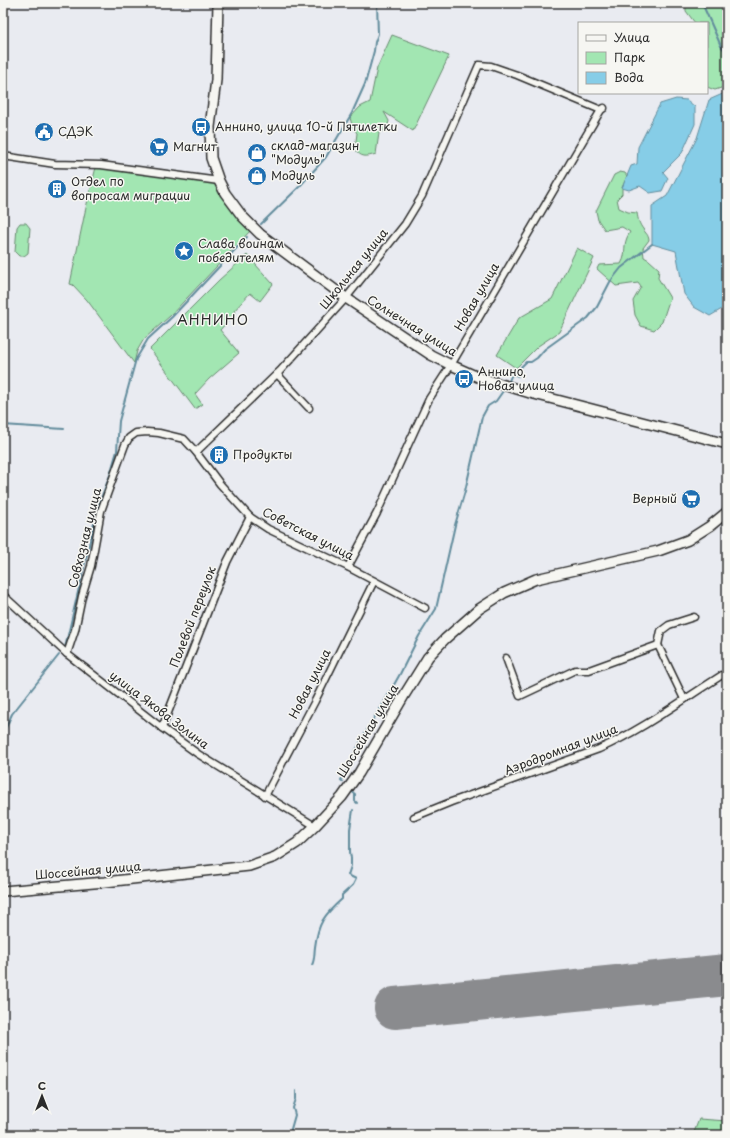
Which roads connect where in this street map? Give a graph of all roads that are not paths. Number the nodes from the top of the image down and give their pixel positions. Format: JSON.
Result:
{"nodes":[{"id":1,"x":218,"y":3,"type":"edge"},
{"id":2,"x":603,"y":109,"type":"joint"},
{"id":3,"x":3,"y":156,"type":"edge"},
{"id":4,"x":219,"y":181,"type":"junction"},
{"id":5,"x":346,"y":298,"type":"junction"},
{"id":6,"x":451,"y":365,"type":"junction"},
{"id":7,"x":277,"y":374,"type":"junction"},
{"id":8,"x":310,"y":408,"type":"dead end"},
{"id":9,"x":184,"y":439,"type":"joint"},
{"id":10,"x":727,"y":444,"type":"edge"},
{"id":11,"x":196,"y":452,"type":"junction"},
{"id":12,"x":727,"y":512,"type":"edge"},
{"id":13,"x":250,"y":517,"type":"junction"},
{"id":14,"x":348,"y":567,"type":"junction"},
{"id":15,"x":374,"y":581,"type":"junction"},
{"id":16,"x":3,"y":595,"type":"edge"},
{"id":17,"x":425,"y":608,"type":"dead end"},
{"id":18,"x":694,"y":617,"type":"dead end"},
{"id":19,"x":658,"y":645,"type":"junction"},
{"id":20,"x":67,"y":654,"type":"junction"},
{"id":21,"x":506,"y":658,"type":"dead end"},
{"id":22,"x":727,"y":672,"type":"edge"},
{"id":23,"x":684,"y":699,"type":"junction"},
{"id":24,"x":162,"y":728,"type":"junction"},
{"id":25,"x":264,"y":796,"type":"junction"},
{"id":26,"x":414,"y":817,"type":"dead end"},
{"id":27,"x":315,"y":826,"type":"junction"},
{"id":28,"x":3,"y":891,"type":"edge"}],
"edges":[{"from":1,"to":4,"type":"main road","name":"Солнечная улица"},
{"from":2,"to":5,"type":"street","name":"Школьная улица"},
{"from":2,"to":6,"type":"street","name":"Новая улица"},
{"from":3,"to":4,"type":"street"},
{"from":4,"to":5,"type":"main road","name":"Солнечная улица"},
{"from":5,"to":6,"type":"main road","name":"Солнечная улица"},
{"from":5,"to":7,"type":"street","name":"Школьная улица"},
{"from":6,"to":10,"type":"main road","name":"Солнечная улица"},
{"from":6,"to":14,"type":"street","name":"Новая улица"},
{"from":7,"to":8,"type":"street"},
{"from":7,"to":11,"type":"street","name":"Школьная улица"},
{"from":9,"to":11,"type":"street","name":"Советская улица"},
{"from":9,"to":20,"type":"street","name":"Совхозная улица"},
{"from":11,"to":13,"type":"street","name":"Советская улица"},
{"from":12,"to":27,"type":"main road","name":"Шоссейная улица"},
{"from":13,"to":14,"type":"street","name":"Советская улица"},
{"from":13,"to":24,"type":"street","name":"Полевой переулок"},
{"from":14,"to":15,"type":"street","name":"Советская улица"},
{"from":15,"to":17,"type":"street","name":"Советская улица"},
{"from":15,"to":25,"type":"street","name":"Новая улица"},
{"from":16,"to":20,"type":"street","name":"улица Якова Золина"},
{"from":18,"to":19,"type":"street"},
{"from":19,"to":21,"type":"street"},
{"from":19,"to":23,"type":"street"},
{"from":20,"to":24,"type":"street","name":"улица Якова Золина"},
{"from":22,"to":23,"type":"street","name":"Аэродромная улица"},
{"from":23,"to":26,"type":"street","name":"Аэродромная улица"},
{"from":24,"to":25,"type":"street","name":"улица Якова Золина"},
{"from":25,"to":27,"type":"street","name":"улица Якова Золина"},
{"from":27,"to":28,"type":"main road","name":"Шоссейная улица"}]}
